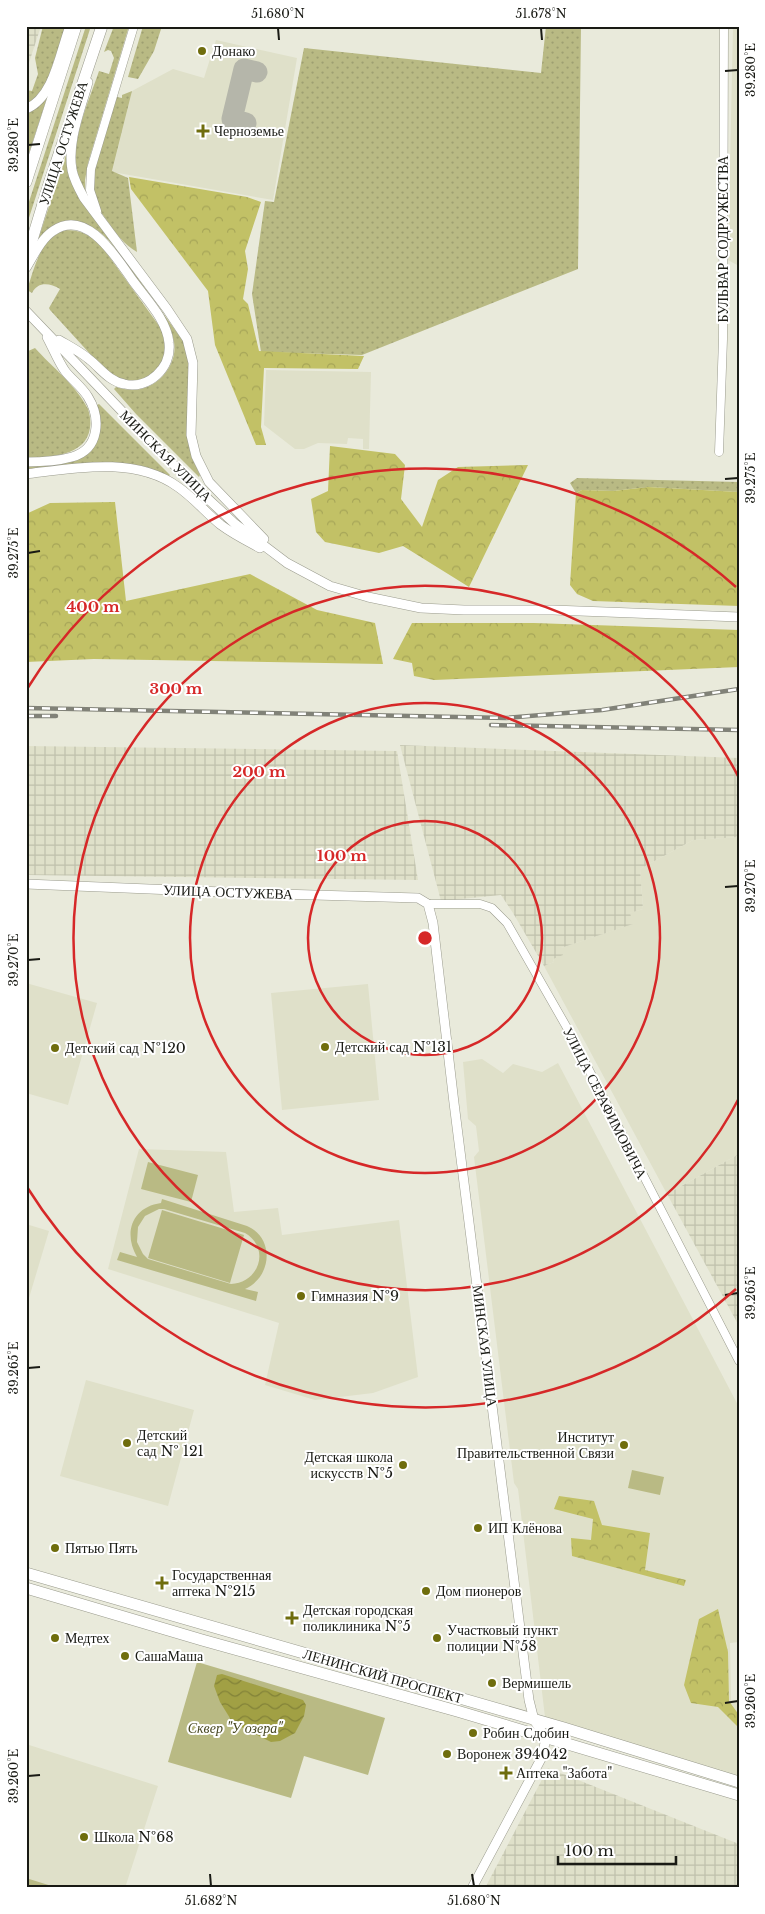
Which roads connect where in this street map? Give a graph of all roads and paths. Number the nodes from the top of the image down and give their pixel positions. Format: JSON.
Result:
{"nodes":[{"id":1,"x":70,"y":26,"type":"edge"},
{"id":2,"x":76,"y":26,"type":"edge"},
{"id":3,"x":103,"y":26,"type":"edge"},
{"id":4,"x":134,"y":26,"type":"edge"},
{"id":5,"x":724,"y":26,"type":"edge"},
{"id":6,"x":26,"y":109,"type":"edge"},
{"id":7,"x":26,"y":182,"type":"edge"},
{"id":8,"x":107,"y":227,"type":"junction"},
{"id":9,"x":26,"y":260,"type":"edge"},
{"id":10,"x":26,"y":268,"type":"edge"},
{"id":11,"x":26,"y":310,"type":"edge"},
{"id":12,"x":44,"y":330,"type":"junction"},
{"id":13,"x":719,"y":452,"type":"dead end"},
{"id":14,"x":26,"y":462,"type":"edge"},
{"id":15,"x":26,"y":474,"type":"edge"},
{"id":16,"x":287,"y":563,"type":"junction"},
{"id":17,"x":739,"y":618,"type":"edge"},
{"id":18,"x":26,"y":884,"type":"edge"},
{"id":19,"x":428,"y":904,"type":"junction"},
{"id":20,"x":739,"y":1361,"type":"edge"},
{"id":21,"x":26,"y":1573,"type":"edge"},
{"id":22,"x":26,"y":1588,"type":"edge"},
{"id":23,"x":534,"y":1720,"type":"junction"},
{"id":24,"x":546,"y":1738,"type":"junction"},
{"id":25,"x":739,"y":1782,"type":"edge"},
{"id":26,"x":739,"y":1795,"type":"edge"},
{"id":27,"x":472,"y":1888,"type":"edge"}],
"edges":[{"from":1,"to":6,"type":"street"},
{"from":2,"to":7,"type":"main road","name":"УЛИЦА ОСТУЖЕВА"},
{"from":3,"to":8,"type":"street"},
{"from":3,"to":9,"type":"main road","name":"УЛИЦА ОСТУЖЕВА"},
{"from":4,"to":8,"type":"street"},
{"from":5,"to":13,"type":"street","name":"БУЛЬВАР СОДРУЖЕСТВА"},
{"from":8,"to":16,"type":"street"},
{"from":10,"to":12,"type":"street"},
{"from":11,"to":12,"type":"street","name":"МИНСКАЯ УЛИЦА"},
{"from":12,"to":14,"type":"street"},
{"from":12,"to":16,"type":"street","name":"МИНСКАЯ УЛИЦА"},
{"from":15,"to":16,"type":"street"},
{"from":16,"to":17,"type":"street","name":"МИНСКАЯ УЛИЦА"},
{"from":18,"to":19,"type":"street","name":"УЛИЦА ОСТУЖЕВА"},
{"from":19,"to":20,"type":"street","name":"УЛИЦА СЕРАФИМОВИЧА"},
{"from":19,"to":23,"type":"street","name":"МИНСКАЯ УЛИЦА"},
{"from":21,"to":23,"type":"main road","name":"ЛЕНИНСКИЙ ПРОСПЕКТ"},
{"from":22,"to":24,"type":"main road","name":"ЛЕНИНСКИЙ ПРОСПЕКТ"},
{"from":23,"to":24,"type":"street","name":"МИНСКАЯ УЛИЦА"},
{"from":23,"to":25,"type":"main road","name":"ЛЕНИНСКИЙ ПРОСПЕКТ"},
{"from":24,"to":26,"type":"main road","name":"ЛЕНИНСКИЙ ПРОСПЕКТ"},
{"from":24,"to":27,"type":"street"}]}
